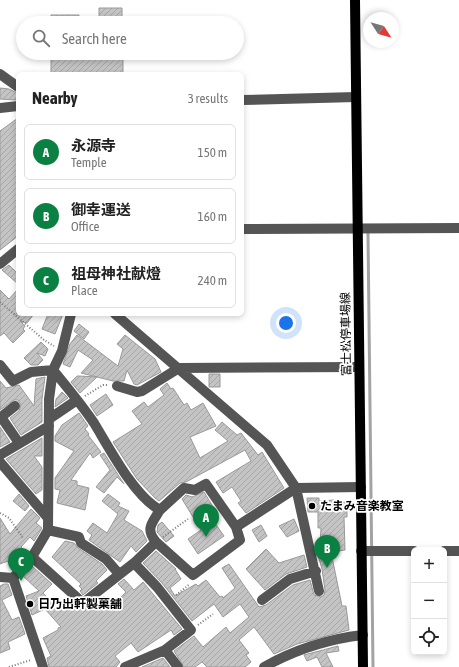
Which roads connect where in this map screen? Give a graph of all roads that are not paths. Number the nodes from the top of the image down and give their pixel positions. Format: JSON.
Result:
{"nodes":[{"id":1,"x":355,"y":0,"type":"edge"},
{"id":2,"x":0,"y":74,"type":"edge"},
{"id":3,"x":16,"y":86,"type":"edge"},
{"id":4,"x":356,"y":97,"type":"junction"},
{"id":5,"x":244,"y":100,"type":"edge"},
{"id":6,"x":16,"y":106,"type":"edge"},
{"id":7,"x":0,"y":108,"type":"edge"},
{"id":8,"x":357,"y":228,"type":"junction"},
{"id":9,"x":459,"y":228,"type":"edge"},
{"id":10,"x":244,"y":229,"type":"edge"},
{"id":11,"x":16,"y":251,"type":"edge"},
{"id":12,"x":0,"y":264,"type":"edge"},
{"id":13,"x":70,"y":316,"type":"edge"},
{"id":14,"x":117,"y":316,"type":"edge"},
{"id":15,"x":0,"y":365,"type":"edge"},
{"id":16,"x":359,"y":366,"type":"junction"},
{"id":17,"x":179,"y":368,"type":"junction"},
{"id":18,"x":53,"y":370,"type":"junction"},
{"id":19,"x":117,"y":386,"type":"road end"},
{"id":20,"x":77,"y":400,"type":"junction"},
{"id":21,"x":15,"y":406,"type":"dead end"},
{"id":22,"x":48,"y":422,"type":"junction"},
{"id":23,"x":19,"y":443,"type":"junction"},
{"id":24,"x":0,"y":461,"type":"edge"},
{"id":25,"x":361,"y":487,"type":"junction"},
{"id":26,"x":296,"y":488,"type":"junction"},
{"id":27,"x":160,"y":510,"type":"junction"},
{"id":28,"x":48,"y":518,"type":"junction"},
{"id":29,"x":236,"y":527,"type":"junction"},
{"id":30,"x":48,"y":530,"type":"junction"},
{"id":31,"x":156,"y":542,"type":"junction"},
{"id":32,"x":367,"y":551,"type":"junction"},
{"id":33,"x":411,"y":551,"type":"edge"},
{"id":34,"x":447,"y":551,"type":"edge"},
{"id":35,"x":459,"y":551,"type":"edge"},
{"id":36,"x":32,"y":557,"type":"junction"},
{"id":37,"x":134,"y":563,"type":"junction"},
{"id":38,"x":316,"y":571,"type":"junction"},
{"id":39,"x":118,"y":574,"type":"junction"},
{"id":40,"x":0,"y":577,"type":"edge"},
{"id":41,"x":13,"y":578,"type":"junction"},
{"id":42,"x":319,"y":591,"type":"dead end"},
{"id":43,"x":262,"y":600,"type":"dead end"},
{"id":44,"x":363,"y":635,"type":"junction"},
{"id":45,"x":165,"y":650,"type":"junction"},
{"id":46,"x":42,"y":662,"type":"edge"},
{"id":47,"x":125,"y":667,"type":"edge"},
{"id":48,"x":178,"y":667,"type":"edge"},
{"id":49,"x":264,"y":667,"type":"edge"},
{"id":50,"x":363,"y":667,"type":"edge"}],
"edges":[{"from":1,"to":4,"type":"main road","name":"富士松停車場線"},
{"from":2,"to":3,"type":"street"},
{"from":4,"to":5,"type":"street"},
{"from":4,"to":8,"type":"main road","name":"富士松停車場線"},
{"from":6,"to":7,"type":"street"},
{"from":8,"to":9,"type":"street"},
{"from":8,"to":10,"type":"street"},
{"from":8,"to":16,"type":"main road","name":"富士松停車場線"},
{"from":11,"to":12,"type":"street"},
{"from":13,"to":18,"type":"street"},
{"from":14,"to":17,"type":"street"},
{"from":15,"to":18,"type":"street"},
{"from":16,"to":17,"type":"street"},
{"from":16,"to":25,"type":"main road","name":"富士松停車場線"},
{"from":17,"to":19,"type":"street"},
{"from":17,"to":26,"type":"street"},
{"from":18,"to":20,"type":"street"},
{"from":18,"to":22,"type":"street"},
{"from":20,"to":22,"type":"street"},
{"from":20,"to":27,"type":"street"},
{"from":21,"to":23,"type":"street"},
{"from":22,"to":23,"type":"street"},
{"from":22,"to":28,"type":"street"},
{"from":23,"to":24,"type":"street"},
{"from":24,"to":28,"type":"street"},
{"from":25,"to":26,"type":"street"},
{"from":25,"to":32,"type":"main road","name":"富士松停車場線"},
{"from":26,"to":29,"type":"street"},
{"from":26,"to":38,"type":"street"},
{"from":27,"to":29,"type":"street"},
{"from":27,"to":31,"type":"street"},
{"from":28,"to":30,"type":"street"},
{"from":29,"to":31,"type":"street"},
{"from":30,"to":36,"type":"street"},
{"from":30,"to":39,"type":"street"},
{"from":31,"to":37,"type":"street"},
{"from":32,"to":33,"type":"street"},
{"from":32,"to":44,"type":"main road","name":"富士松停車場線"},
{"from":34,"to":35,"type":"street"},
{"from":36,"to":39,"type":"street"},
{"from":36,"to":41,"type":"street"},
{"from":37,"to":39,"type":"street"},
{"from":37,"to":45,"type":"street"},
{"from":38,"to":42,"type":"street"},
{"from":38,"to":43,"type":"street"},
{"from":40,"to":41,"type":"street"},
{"from":41,"to":46,"type":"street"},
{"from":44,"to":49,"type":"street"},
{"from":44,"to":50,"type":"main road","name":"富士松停車場線"},
{"from":45,"to":47,"type":"street"},
{"from":45,"to":48,"type":"street"}]}
